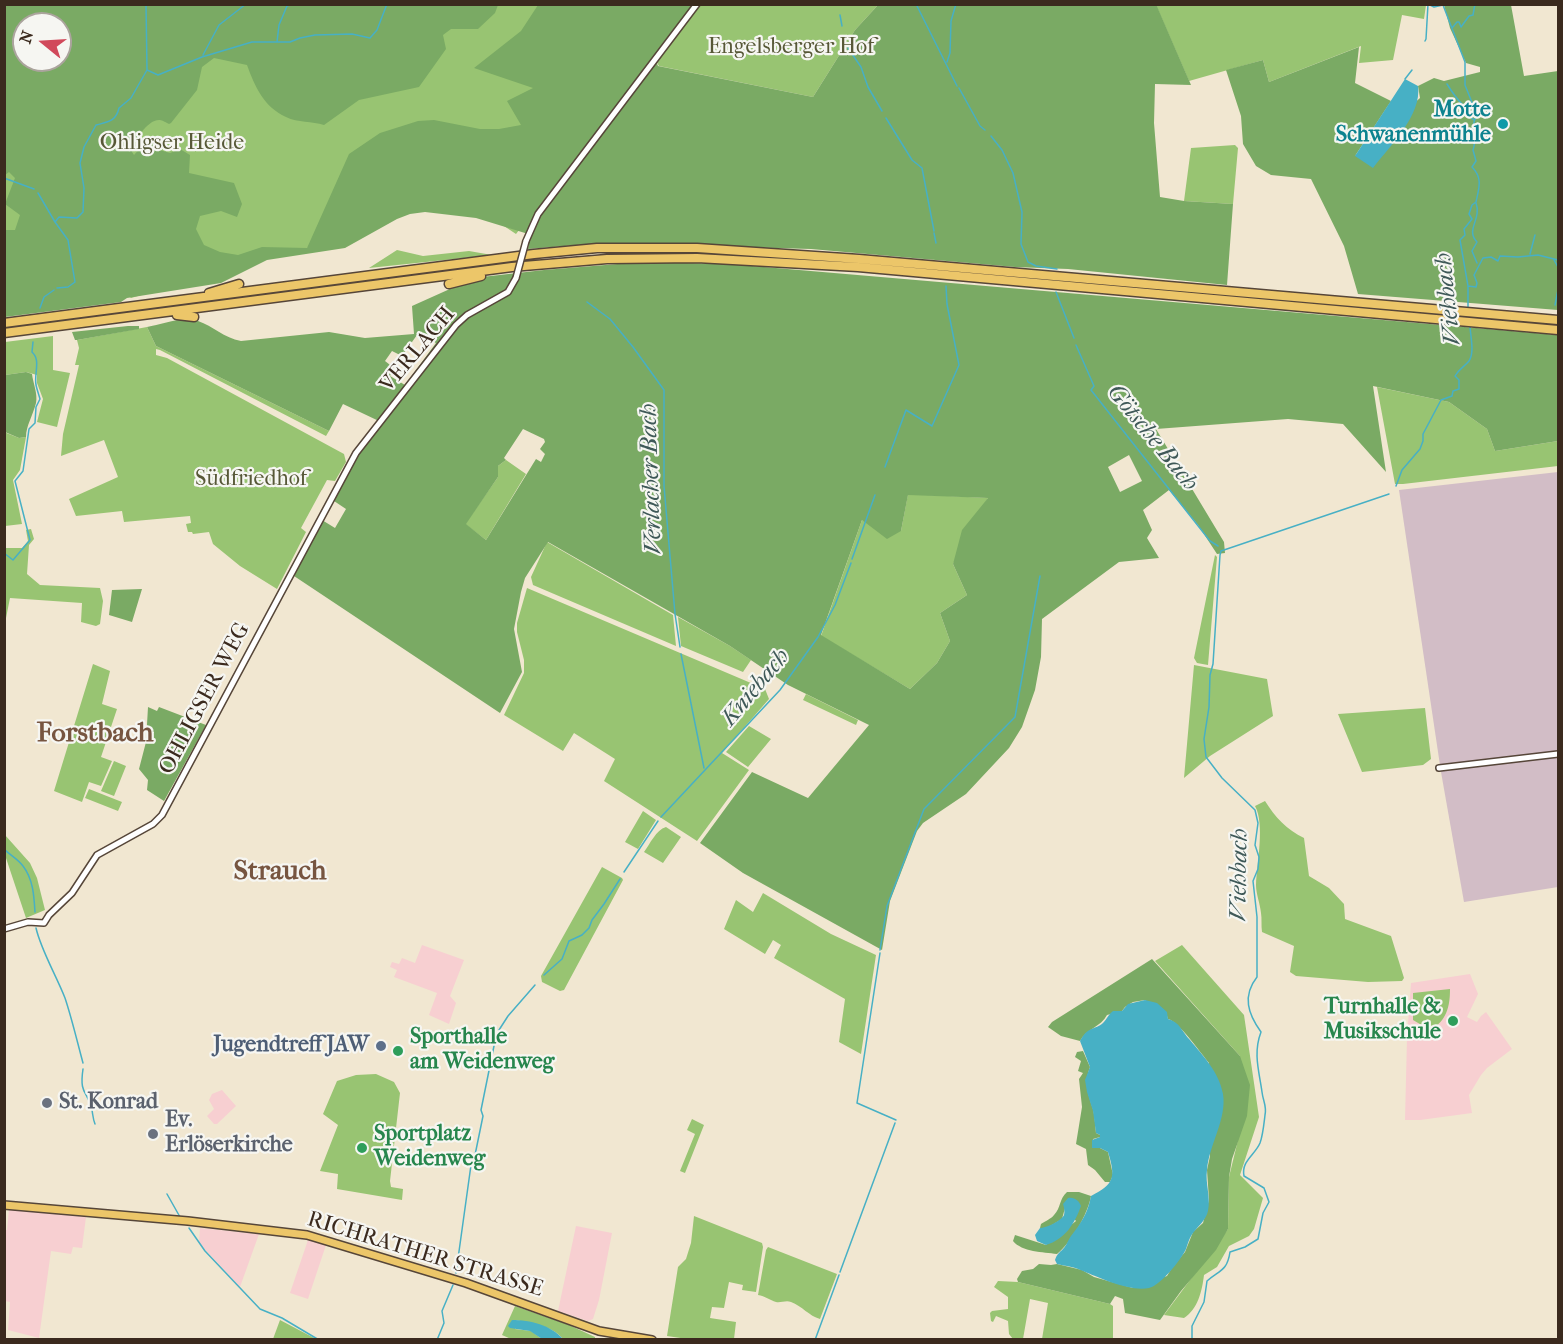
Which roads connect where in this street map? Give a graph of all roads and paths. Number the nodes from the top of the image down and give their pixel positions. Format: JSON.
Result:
{"nodes":[{"id":1,"x":698,"y":4,"type":"edge"},
{"id":2,"x":507,"y":253,"type":"dead end"},
{"id":3,"x":534,"y":254,"type":"junction"},
{"id":4,"x":512,"y":267,"type":"junction"},
{"id":5,"x":239,"y":284,"type":"dead end"},
{"id":6,"x":449,"y":284,"type":"dead end"},
{"id":7,"x":186,"y":300,"type":"junction"},
{"id":8,"x":144,"y":315,"type":"junction"},
{"id":9,"x":194,"y":317,"type":"dead end"},
{"id":10,"x":1558,"y":320,"type":"edge"},
{"id":11,"x":4,"y":323,"type":"edge"},
{"id":12,"x":1558,"y":330,"type":"edge"},
{"id":13,"x":4,"y":333,"type":"edge"},
{"id":14,"x":355,"y":455,"type":"joint"},
{"id":15,"x":1558,"y":754,"type":"edge"},
{"id":16,"x":1439,"y":768,"type":"dead end"},
{"id":17,"x":4,"y":929,"type":"edge"},
{"id":18,"x":4,"y":1205,"type":"edge"},
{"id":19,"x":652,"y":1340,"type":"edge"}],
"edges":[{"from":1,"to":14,"type":"street","name":"VERLACH","bridge":true},
{"from":2,"to":3,"type":"highway"},
{"from":3,"to":7,"type":"highway"},
{"from":3,"to":10,"type":"highway"},
{"from":4,"to":6,"type":"highway"},
{"from":4,"to":8,"type":"highway"},
{"from":4,"to":12,"type":"highway"},
{"from":5,"to":7,"type":"highway"},
{"from":7,"to":11,"type":"highway"},
{"from":8,"to":9,"type":"highway"},
{"from":8,"to":13,"type":"highway"},
{"from":14,"to":17,"type":"street","name":"OHLIGSER WEG"},
{"from":15,"to":16,"type":"street"},
{"from":18,"to":19,"type":"main road","name":"RICHRATHER STRASSE"}]}
